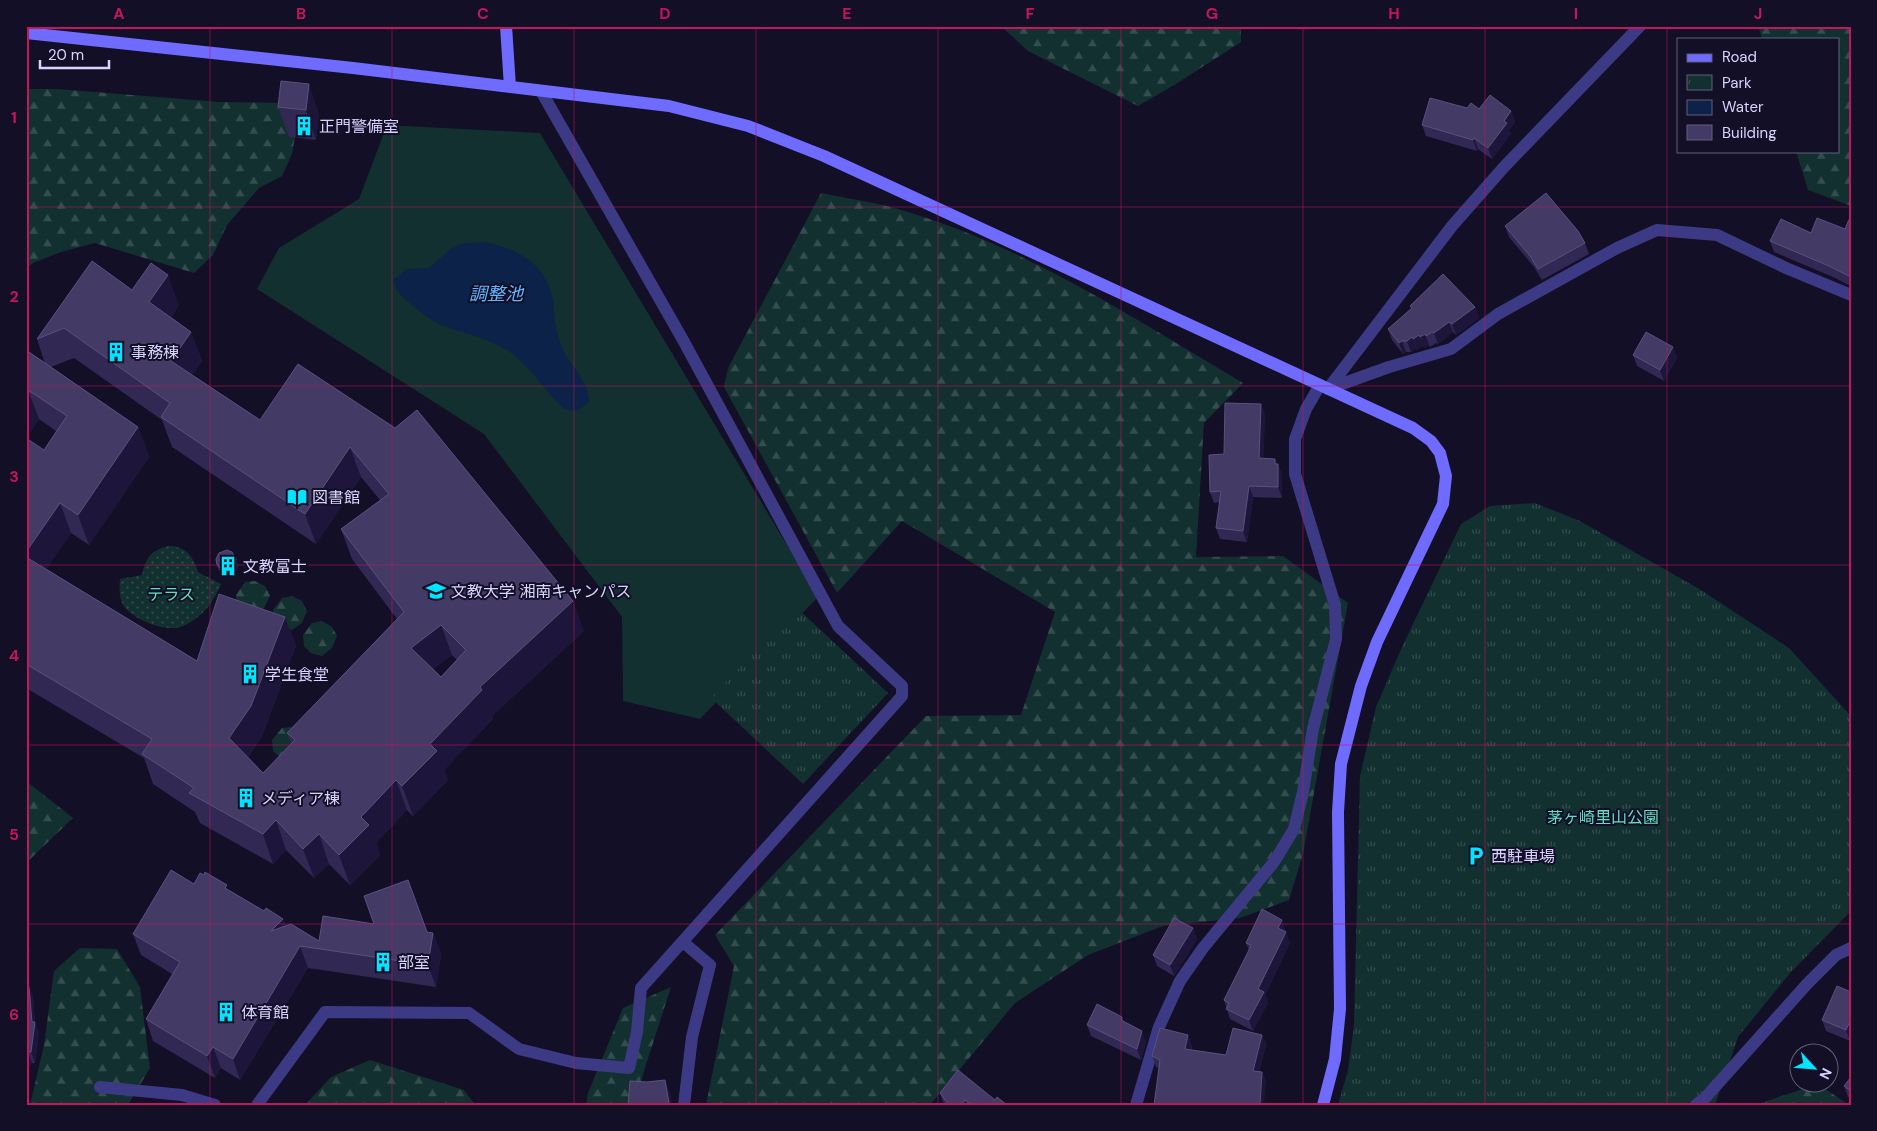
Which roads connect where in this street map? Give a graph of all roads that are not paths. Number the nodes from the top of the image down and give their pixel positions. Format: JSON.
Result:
{"nodes":[{"id":1,"x":506,"y":26,"type":"edge"},
{"id":2,"x":1640,"y":26,"type":"edge"},
{"id":3,"x":26,"y":34,"type":"edge"},
{"id":4,"x":510,"y":87,"type":"junction"},
{"id":5,"x":541,"y":91,"type":"junction"},
{"id":6,"x":1851,"y":294,"type":"edge"},
{"id":7,"x":1324,"y":387,"type":"junction"},
{"id":8,"x":683,"y":942,"type":"junction"},
{"id":9,"x":1851,"y":948,"type":"edge"},
{"id":10,"x":100,"y":1087,"type":"dead end"},
{"id":11,"x":215,"y":1105,"type":"edge"},
{"id":12,"x":257,"y":1105,"type":"edge"},
{"id":13,"x":684,"y":1105,"type":"edge"},
{"id":14,"x":1136,"y":1105,"type":"edge"},
{"id":15,"x":1323,"y":1105,"type":"edge"},
{"id":16,"x":1696,"y":1105,"type":"edge"}],
"edges":[{"from":1,"to":4,"type":"street"},
{"from":2,"to":7,"type":"street"},
{"from":3,"to":4,"type":"street"},
{"from":4,"to":5,"type":"street"},
{"from":5,"to":7,"type":"street"},
{"from":5,"to":8,"type":"street"},
{"from":6,"to":7,"type":"street"},
{"from":7,"to":14,"type":"street"},
{"from":7,"to":15,"type":"street"},
{"from":8,"to":12,"type":"street"},
{"from":8,"to":13,"type":"street"},
{"from":9,"to":16,"type":"street"},
{"from":10,"to":11,"type":"street"}]}
